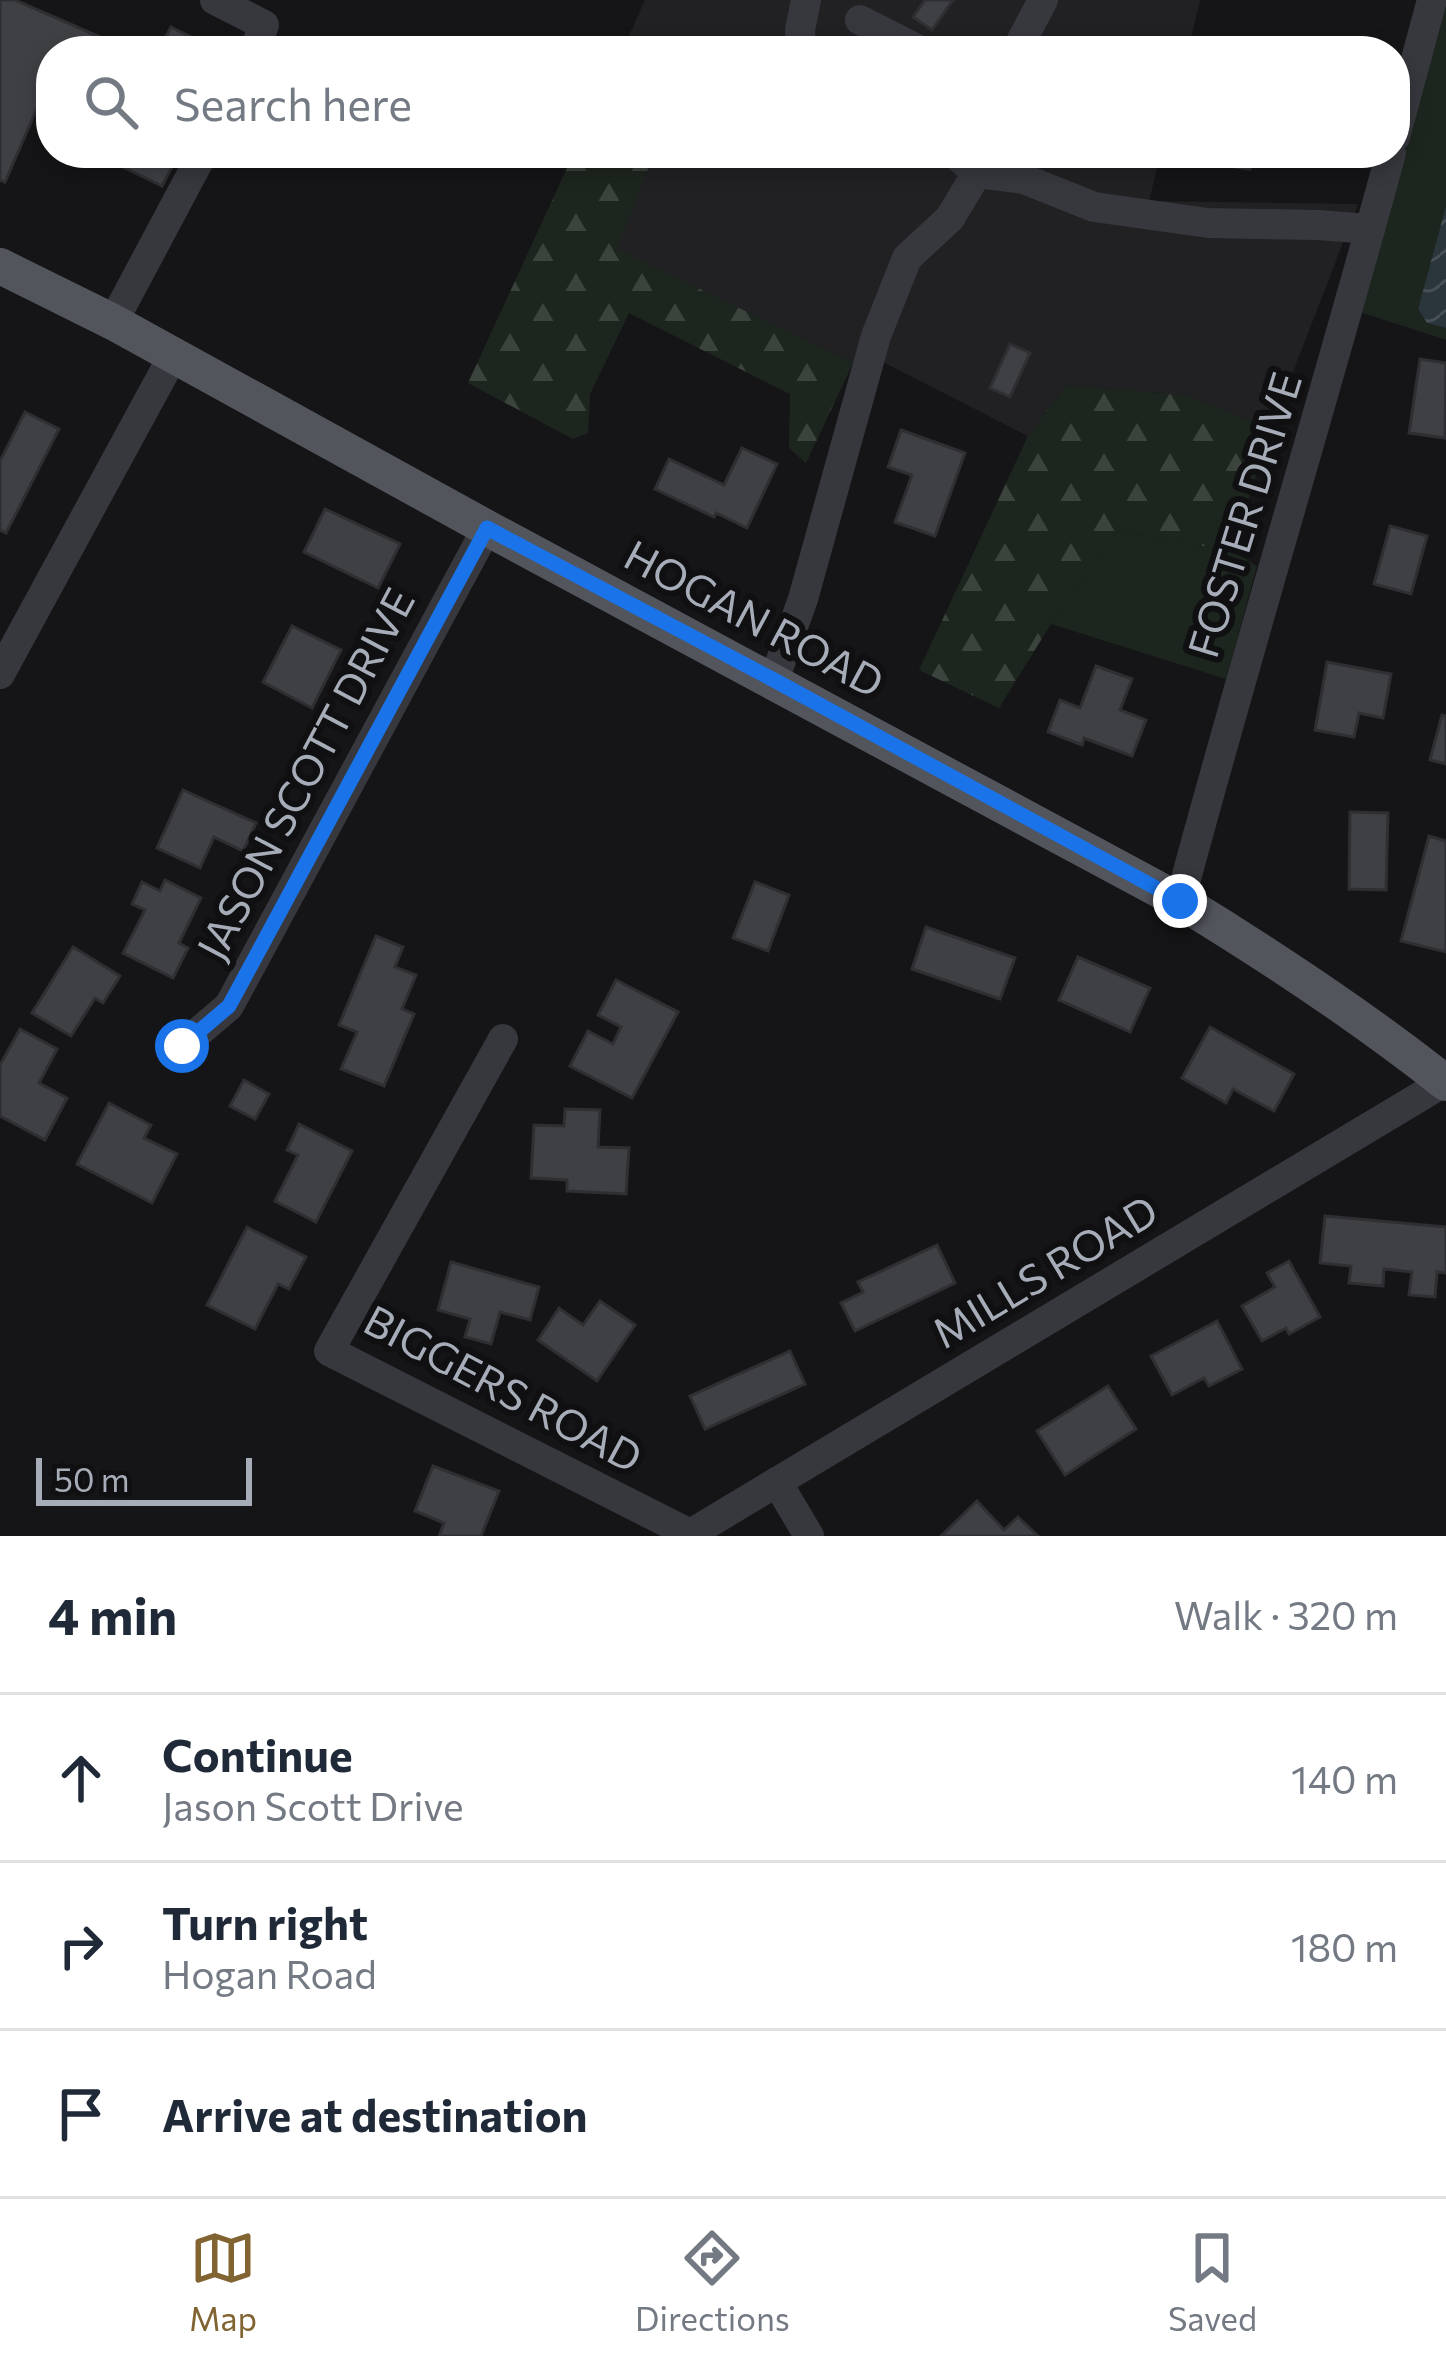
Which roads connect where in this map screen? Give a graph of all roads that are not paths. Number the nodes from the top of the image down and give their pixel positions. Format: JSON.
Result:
{"nodes":[{"id":1,"x":215,"y":0,"type":"edge"},
{"id":2,"x":806,"y":0,"type":"edge"},
{"id":3,"x":1043,"y":0,"type":"edge"},
{"id":4,"x":1432,"y":0,"type":"edge"},
{"id":5,"x":860,"y":20,"type":"dead end"},
{"id":6,"x":260,"y":36,"type":"edge"},
{"id":7,"x":800,"y":36,"type":"edge"},
{"id":8,"x":892,"y":36,"type":"edge"},
{"id":9,"x":1024,"y":36,"type":"edge"},
{"id":10,"x":1410,"y":81,"type":"edge"},
{"id":11,"x":195,"y":168,"type":"edge"},
{"id":12,"x":964,"y":168,"type":"edge"},
{"id":13,"x":983,"y":168,"type":"edge"},
{"id":14,"x":1386,"y":168,"type":"edge"},
{"id":15,"x":1370,"y":230,"type":"junction"},
{"id":16,"x":0,"y":266,"type":"edge"},
{"id":17,"x":113,"y":322,"type":"junction"},
{"id":18,"x":173,"y":356,"type":"junction"},
{"id":19,"x":487,"y":528,"type":"junction"},
{"id":20,"x":0,"y":674,"type":"edge"},
{"id":21,"x":774,"y":680,"type":"junction"},
{"id":22,"x":1180,"y":901,"type":"junction"},
{"id":23,"x":503,"y":1039,"type":"dead end"},
{"id":24,"x":182,"y":1046,"type":"dead end"},
{"id":25,"x":1446,"y":1082,"type":"edge"},
{"id":26,"x":777,"y":1482,"type":"junction"},
{"id":27,"x":688,"y":1535,"type":"edge"},
{"id":28,"x":809,"y":1536,"type":"edge"}],
"edges":[{"from":1,"to":6,"type":"street"},
{"from":2,"to":7,"type":"street"},
{"from":3,"to":9,"type":"street"},
{"from":4,"to":10,"type":"street"},
{"from":5,"to":8,"type":"street"},
{"from":11,"to":17,"type":"street"},
{"from":12,"to":21,"type":"street"},
{"from":13,"to":15,"type":"street"},
{"from":14,"to":15,"type":"street","name":"FOSTER DRIVE"},
{"from":15,"to":22,"type":"street","name":"FOSTER DRIVE"},
{"from":16,"to":17,"type":"main road","name":"HOGAN ROAD"},
{"from":17,"to":18,"type":"main road","name":"HOGAN ROAD"},
{"from":18,"to":19,"type":"main road","name":"HOGAN ROAD"},
{"from":18,"to":20,"type":"street"},
{"from":19,"to":21,"type":"main road","name":"HOGAN ROAD"},
{"from":19,"to":24,"type":"street","name":"JASON SCOTT DRIVE"},
{"from":21,"to":22,"type":"main road","name":"HOGAN ROAD"},
{"from":22,"to":25,"type":"main road","name":"HOGAN ROAD"},
{"from":23,"to":27,"type":"street","name":"BIGGERS ROAD"},
{"from":25,"to":26,"type":"street","name":"MILLS ROAD"},
{"from":26,"to":27,"type":"street","name":"MILLS ROAD"},
{"from":26,"to":28,"type":"street"}]}
